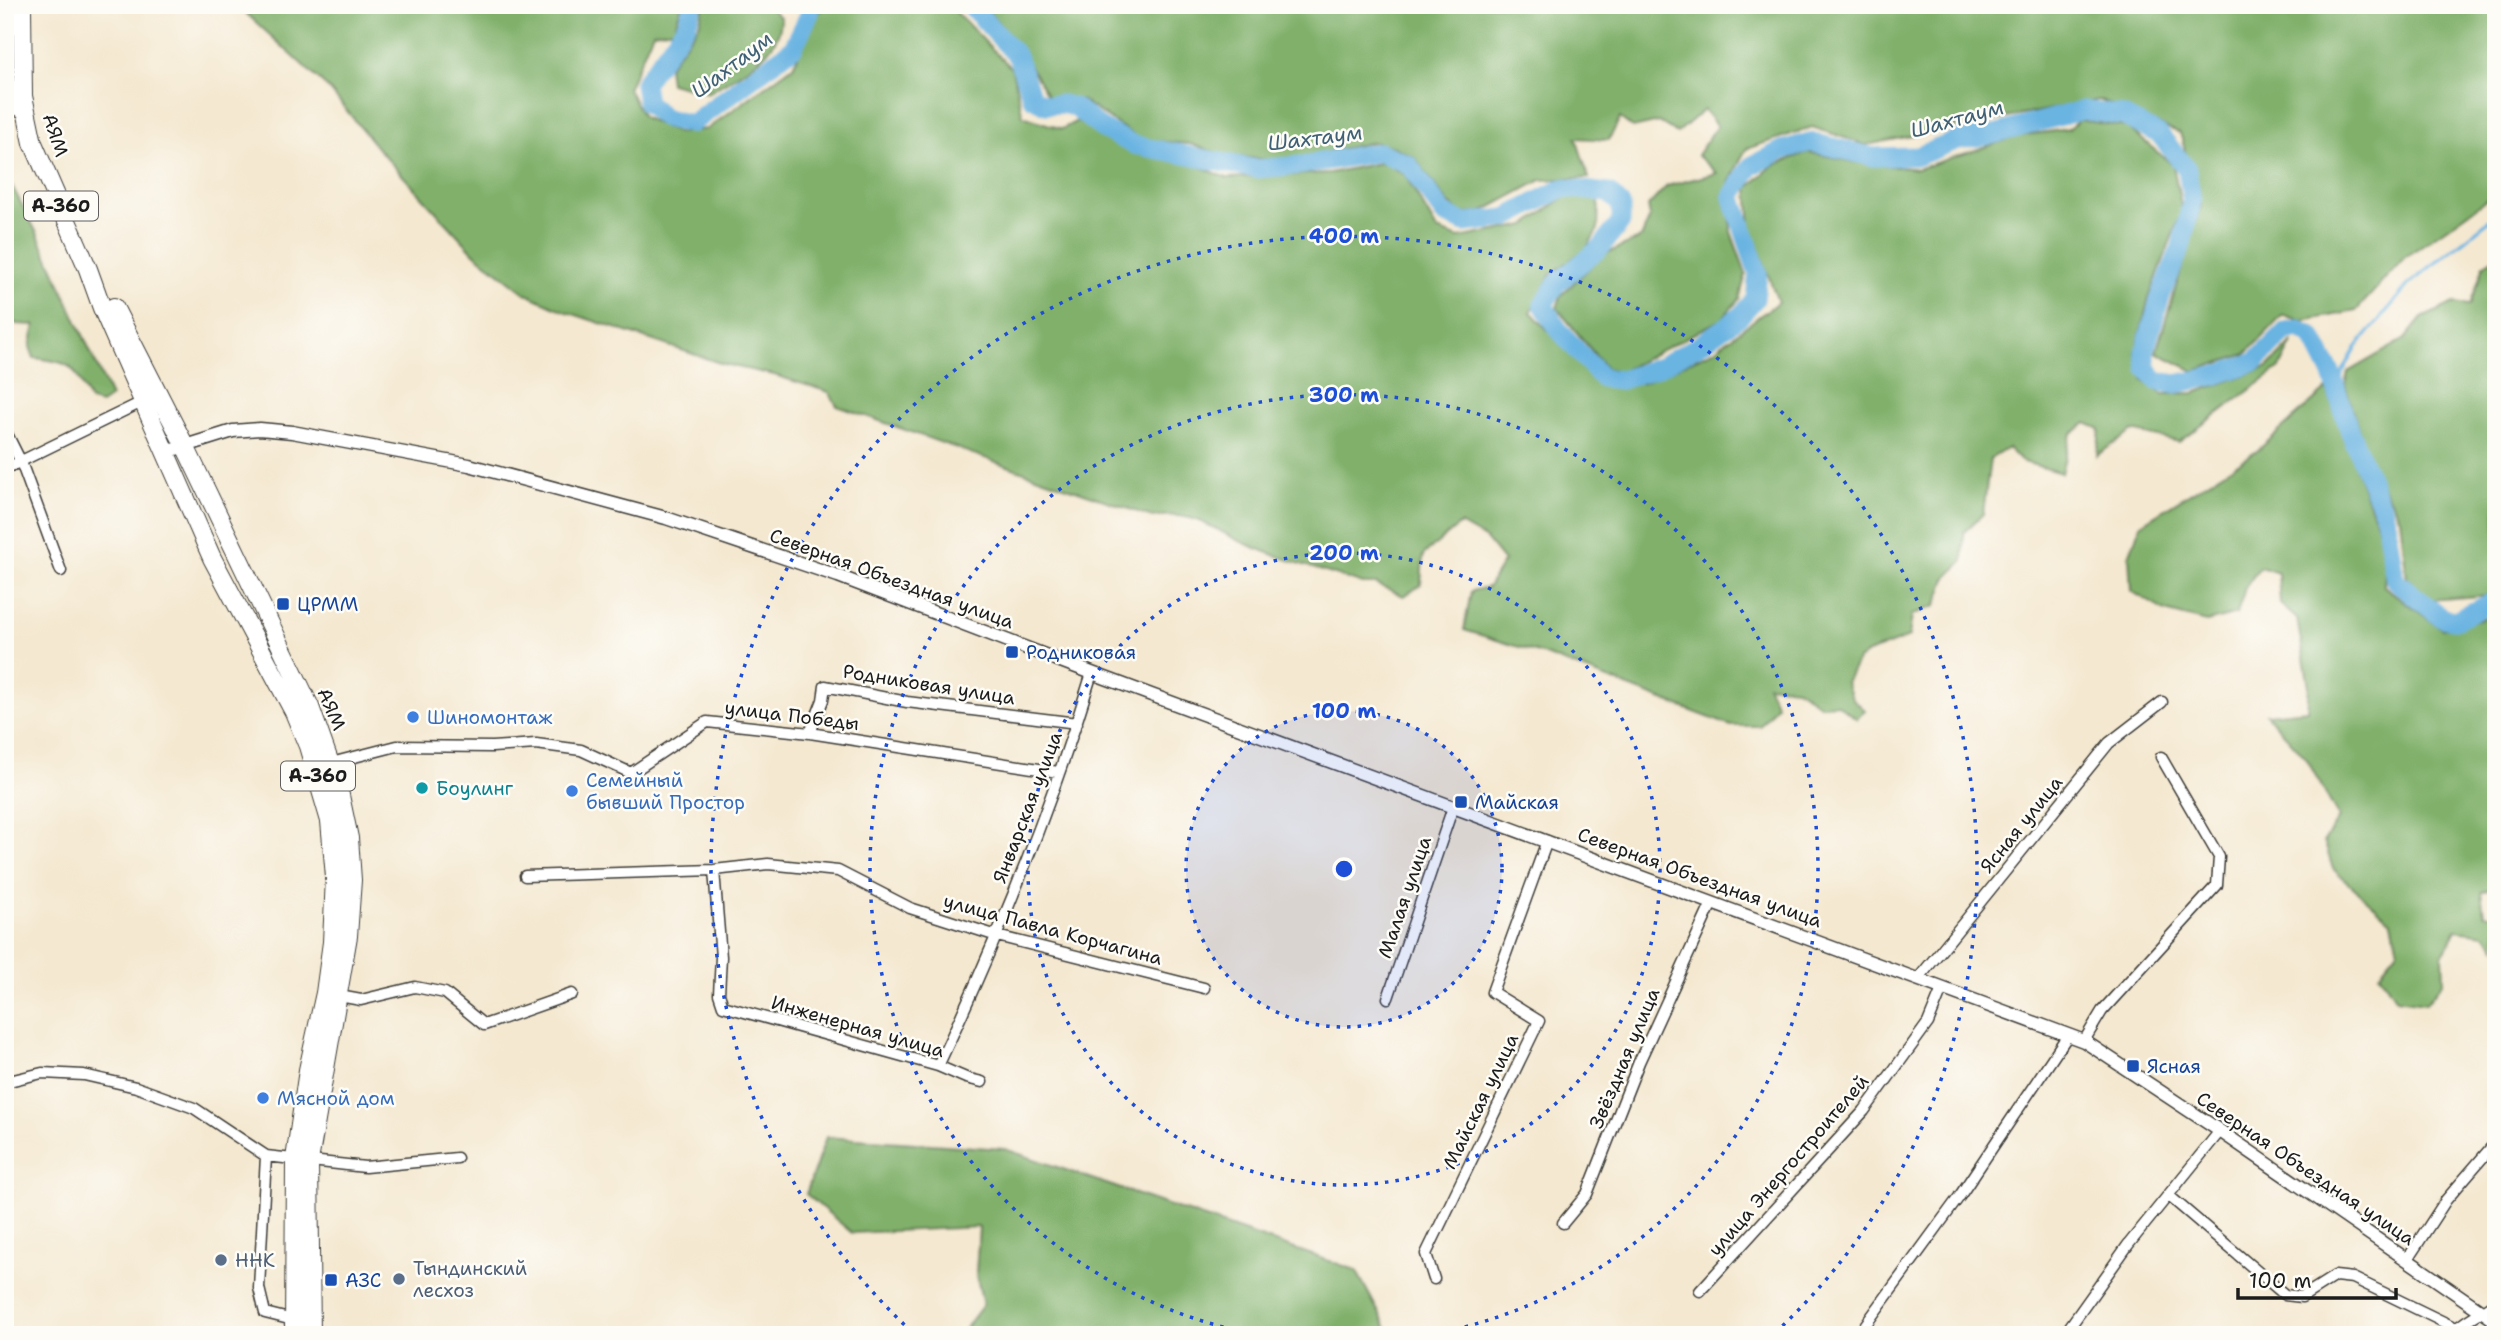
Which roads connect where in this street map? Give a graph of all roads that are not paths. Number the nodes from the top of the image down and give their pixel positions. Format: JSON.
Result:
{"nodes":[{"id":1,"x":22,"y":5,"type":"edge"},
{"id":2,"x":5,"y":71,"type":"edge"},
{"id":3,"x":33,"y":143,"type":"junction"},
{"id":4,"x":88,"y":269,"type":"junction"},
{"id":5,"x":144,"y":401,"type":"junction"},
{"id":6,"x":5,"y":430,"type":"edge"},
{"id":7,"x":185,"y":446,"type":"junction"},
{"id":8,"x":166,"y":452,"type":"junction"},
{"id":9,"x":21,"y":461,"type":"junction"},
{"id":10,"x":5,"y":469,"type":"edge"},
{"id":11,"x":61,"y":571,"type":"dead end"},
{"id":12,"x":1092,"y":673,"type":"junction"},
{"id":13,"x":2162,"y":702,"type":"dead end"},
{"id":14,"x":1077,"y":723,"type":"junction"},
{"id":15,"x":810,"y":733,"type":"junction"},
{"id":16,"x":2161,"y":757,"type":"dead end"},
{"id":17,"x":331,"y":763,"type":"junction"},
{"id":18,"x":1058,"y":772,"type":"junction"},
{"id":19,"x":1452,"y":807,"type":"junction"},
{"id":20,"x":1547,"y":841,"type":"junction"},
{"id":21,"x":714,"y":870,"type":"junction"},
{"id":22,"x":524,"y":876,"type":"dead end"},
{"id":23,"x":1713,"y":902,"type":"junction"},
{"id":24,"x":997,"y":936,"type":"junction"},
{"id":25,"x":1918,"y":979,"type":"junction"},
{"id":26,"x":1204,"y":988,"type":"dead end"},
{"id":27,"x":1942,"y":989,"type":"junction"},
{"id":28,"x":572,"y":994,"type":"dead end"},
{"id":29,"x":339,"y":996,"type":"junction"},
{"id":30,"x":1388,"y":998,"type":"dead end"},
{"id":31,"x":2068,"y":1035,"type":"junction"},
{"id":32,"x":2084,"y":1041,"type":"junction"},
{"id":33,"x":938,"y":1066,"type":"junction"},
{"id":34,"x":5,"y":1082,"type":"edge"},
{"id":35,"x":982,"y":1082,"type":"dead end"},
{"id":36,"x":2220,"y":1131,"type":"junction"},
{"id":37,"x":2496,"y":1142,"type":"edge"},
{"id":38,"x":266,"y":1156,"type":"junction"},
{"id":39,"x":457,"y":1158,"type":"dead end"},
{"id":40,"x":302,"y":1160,"type":"junction"},
{"id":41,"x":2168,"y":1195,"type":"junction"},
{"id":42,"x":1563,"y":1223,"type":"dead end"},
{"id":43,"x":2407,"y":1260,"type":"junction"},
{"id":44,"x":1434,"y":1279,"type":"dead end"},
{"id":45,"x":1700,"y":1291,"type":"dead end"},
{"id":46,"x":2496,"y":1301,"type":"edge"},
{"id":47,"x":2484,"y":1313,"type":"junction"},
{"id":48,"x":2496,"y":1321,"type":"edge"},
{"id":49,"x":294,"y":1328,"type":"edge"},
{"id":50,"x":2453,"y":1331,"type":"edge"},
{"id":51,"x":311,"y":1335,"type":"edge"},
{"id":52,"x":1858,"y":1335,"type":"edge"},
{"id":53,"x":2064,"y":1335,"type":"edge"}],
"edges":[{"from":1,"to":3,"type":"highway","name":"АЯМ","number":"А-360"},
{"from":2,"to":3,"type":"street"},
{"from":3,"to":4,"type":"highway","name":"АЯМ","number":"А-360"},
{"from":4,"to":5,"type":"highway","name":"АЯМ","number":"А-360"},
{"from":4,"to":7,"type":"highway","name":"АЯМ","number":"А-360"},
{"from":5,"to":8,"type":"highway","name":"АЯМ","number":"А-360"},
{"from":5,"to":9,"type":"street"},
{"from":6,"to":9,"type":"street"},
{"from":7,"to":8,"type":"street","name":"Северная Объездная улица"},
{"from":7,"to":12,"type":"street","name":"Северная Объездная улица"},
{"from":7,"to":17,"type":"highway","name":"АЯМ","number":"А-360"},
{"from":8,"to":40,"type":"highway","name":"АЯМ","number":"А-360"},
{"from":9,"to":10,"type":"street"},
{"from":9,"to":11,"type":"street"},
{"from":12,"to":14,"type":"street","name":"Январская улица"},
{"from":12,"to":19,"type":"street","name":"Северная Объездная улица"},
{"from":13,"to":25,"type":"street","name":"Ясная улица"},
{"from":14,"to":15,"type":"street","name":"Родниковая улица"},
{"from":14,"to":18,"type":"street","name":"Январская улица"},
{"from":15,"to":17,"type":"street","name":"улица Победы"},
{"from":15,"to":18,"type":"street","name":"улица Победы"},
{"from":16,"to":32,"type":"street"},
{"from":17,"to":29,"type":"highway","name":"АЯМ","number":"А-360"},
{"from":18,"to":24,"type":"street","name":"Январская улица"},
{"from":19,"to":20,"type":"street","name":"Северная Объездная улица"},
{"from":19,"to":30,"type":"street","name":"Малая улица"},
{"from":20,"to":23,"type":"street","name":"Северная Объездная улица"},
{"from":20,"to":44,"type":"street","name":"Майская улица"},
{"from":21,"to":22,"type":"street","name":"улица Павла Корчагина"},
{"from":21,"to":24,"type":"street","name":"улица Павла Корчагина"},
{"from":21,"to":33,"type":"street","name":"Инженерная улица"},
{"from":23,"to":25,"type":"street","name":"Северная Объездная улица"},
{"from":23,"to":42,"type":"street","name":"Звёздная улица"},
{"from":24,"to":26,"type":"street","name":"улица Павла Корчагина"},
{"from":24,"to":33,"type":"street","name":"Январская улица"},
{"from":25,"to":27,"type":"street","name":"Северная Объездная улица"},
{"from":27,"to":31,"type":"street","name":"Северная Объездная улица"},
{"from":27,"to":45,"type":"street","name":"улица Энергостроителей"},
{"from":28,"to":29,"type":"street"},
{"from":29,"to":40,"type":"highway","name":"АЯМ","number":"А-360"},
{"from":31,"to":32,"type":"street","name":"Северная Объездная улица"},
{"from":31,"to":52,"type":"street"},
{"from":32,"to":36,"type":"street","name":"Северная Объездная улица"},
{"from":33,"to":35,"type":"street","name":"Инженерная улица"},
{"from":34,"to":38,"type":"street"},
{"from":36,"to":41,"type":"street"},
{"from":36,"to":43,"type":"street","name":"Северная Объездная улица"},
{"from":37,"to":43,"type":"street"},
{"from":38,"to":40,"type":"street"},
{"from":38,"to":49,"type":"street"},
{"from":39,"to":40,"type":"street"},
{"from":40,"to":49,"type":"highway","name":"АЯМ","number":"А-360"},
{"from":40,"to":51,"type":"highway","name":"АЯМ","number":"А-360"},
{"from":41,"to":50,"type":"street"},
{"from":41,"to":53,"type":"street"},
{"from":43,"to":47,"type":"street","name":"Северная Объездная улица"},
{"from":46,"to":47,"type":"street"},
{"from":47,"to":48,"type":"street","name":"Северная Объездная улица"},
{"from":47,"to":50,"type":"street"}]}
